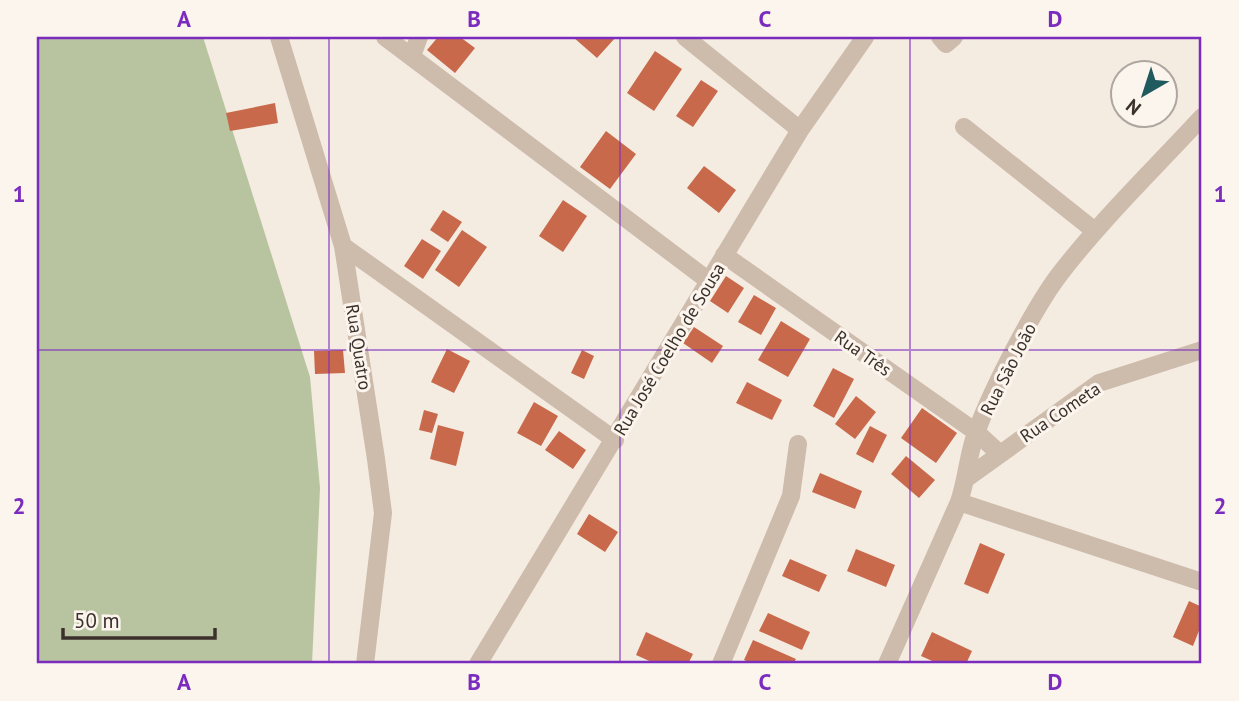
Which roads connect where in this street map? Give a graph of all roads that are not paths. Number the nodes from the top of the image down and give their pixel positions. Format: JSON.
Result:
{"nodes":[{"id":1,"x":279,"y":37,"type":"edge"},
{"id":2,"x":385,"y":37,"type":"edge"},
{"id":3,"x":419,"y":37,"type":"edge"},
{"id":4,"x":685,"y":37,"type":"edge"},
{"id":5,"x":865,"y":37,"type":"edge"},
{"id":6,"x":412,"y":56,"type":"junction"},
{"id":7,"x":1202,"y":117,"type":"edge"},
{"id":8,"x":964,"y":127,"type":"dead end"},
{"id":9,"x":800,"y":130,"type":"junction"},
{"id":10,"x":1095,"y":231,"type":"junction"},
{"id":11,"x":343,"y":246,"type":"junction"},
{"id":12,"x":724,"y":255,"type":"junction"},
{"id":13,"x":709,"y":281,"type":"junction"},
{"id":14,"x":1202,"y":350,"type":"edge"},
{"id":15,"x":976,"y":432,"type":"junction"},
{"id":16,"x":615,"y":440,"type":"junction"},
{"id":17,"x":798,"y":444,"type":"dead end"},
{"id":18,"x":1000,"y":454,"type":"junction"},
{"id":19,"x":968,"y":478,"type":"junction"},
{"id":20,"x":959,"y":502,"type":"junction"},
{"id":21,"x":1202,"y":582,"type":"edge"},
{"id":22,"x":365,"y":664,"type":"edge"},
{"id":23,"x":478,"y":664,"type":"edge"},
{"id":24,"x":721,"y":664,"type":"edge"},
{"id":25,"x":887,"y":664,"type":"edge"}],
"edges":[{"from":1,"to":11,"type":"street","name":"Rua Quatro"},
{"from":2,"to":6,"type":"street"},
{"from":3,"to":6,"type":"street"},
{"from":4,"to":9,"type":"street"},
{"from":5,"to":9,"type":"street","name":"Rua José Coelho de Sousa"},
{"from":6,"to":13,"type":"street"},
{"from":7,"to":10,"type":"street","name":"Rua São João"},
{"from":8,"to":10,"type":"street"},
{"from":9,"to":12,"type":"street","name":"Rua José Coelho de Sousa"},
{"from":10,"to":15,"type":"street","name":"Rua São João"},
{"from":11,"to":16,"type":"street"},
{"from":11,"to":22,"type":"street","name":"Rua Quatro"},
{"from":12,"to":13,"type":"street","name":"Rua José Coelho de Sousa"},
{"from":12,"to":15,"type":"street","name":"Rua Três"},
{"from":13,"to":16,"type":"street","name":"Rua José Coelho de Sousa"},
{"from":14,"to":18,"type":"street","name":"Rua Cometa"},
{"from":15,"to":18,"type":"street","name":"Rua Três"},
{"from":15,"to":19,"type":"street","name":"Rua São João"},
{"from":16,"to":23,"type":"street","name":"Rua José Coelho de Sousa"},
{"from":17,"to":24,"type":"street"},
{"from":18,"to":19,"type":"street","name":"Rua Cometa"},
{"from":19,"to":20,"type":"street","name":"Rua São João"},
{"from":20,"to":21,"type":"street"},
{"from":20,"to":25,"type":"street","name":"Rua São João"}]}
